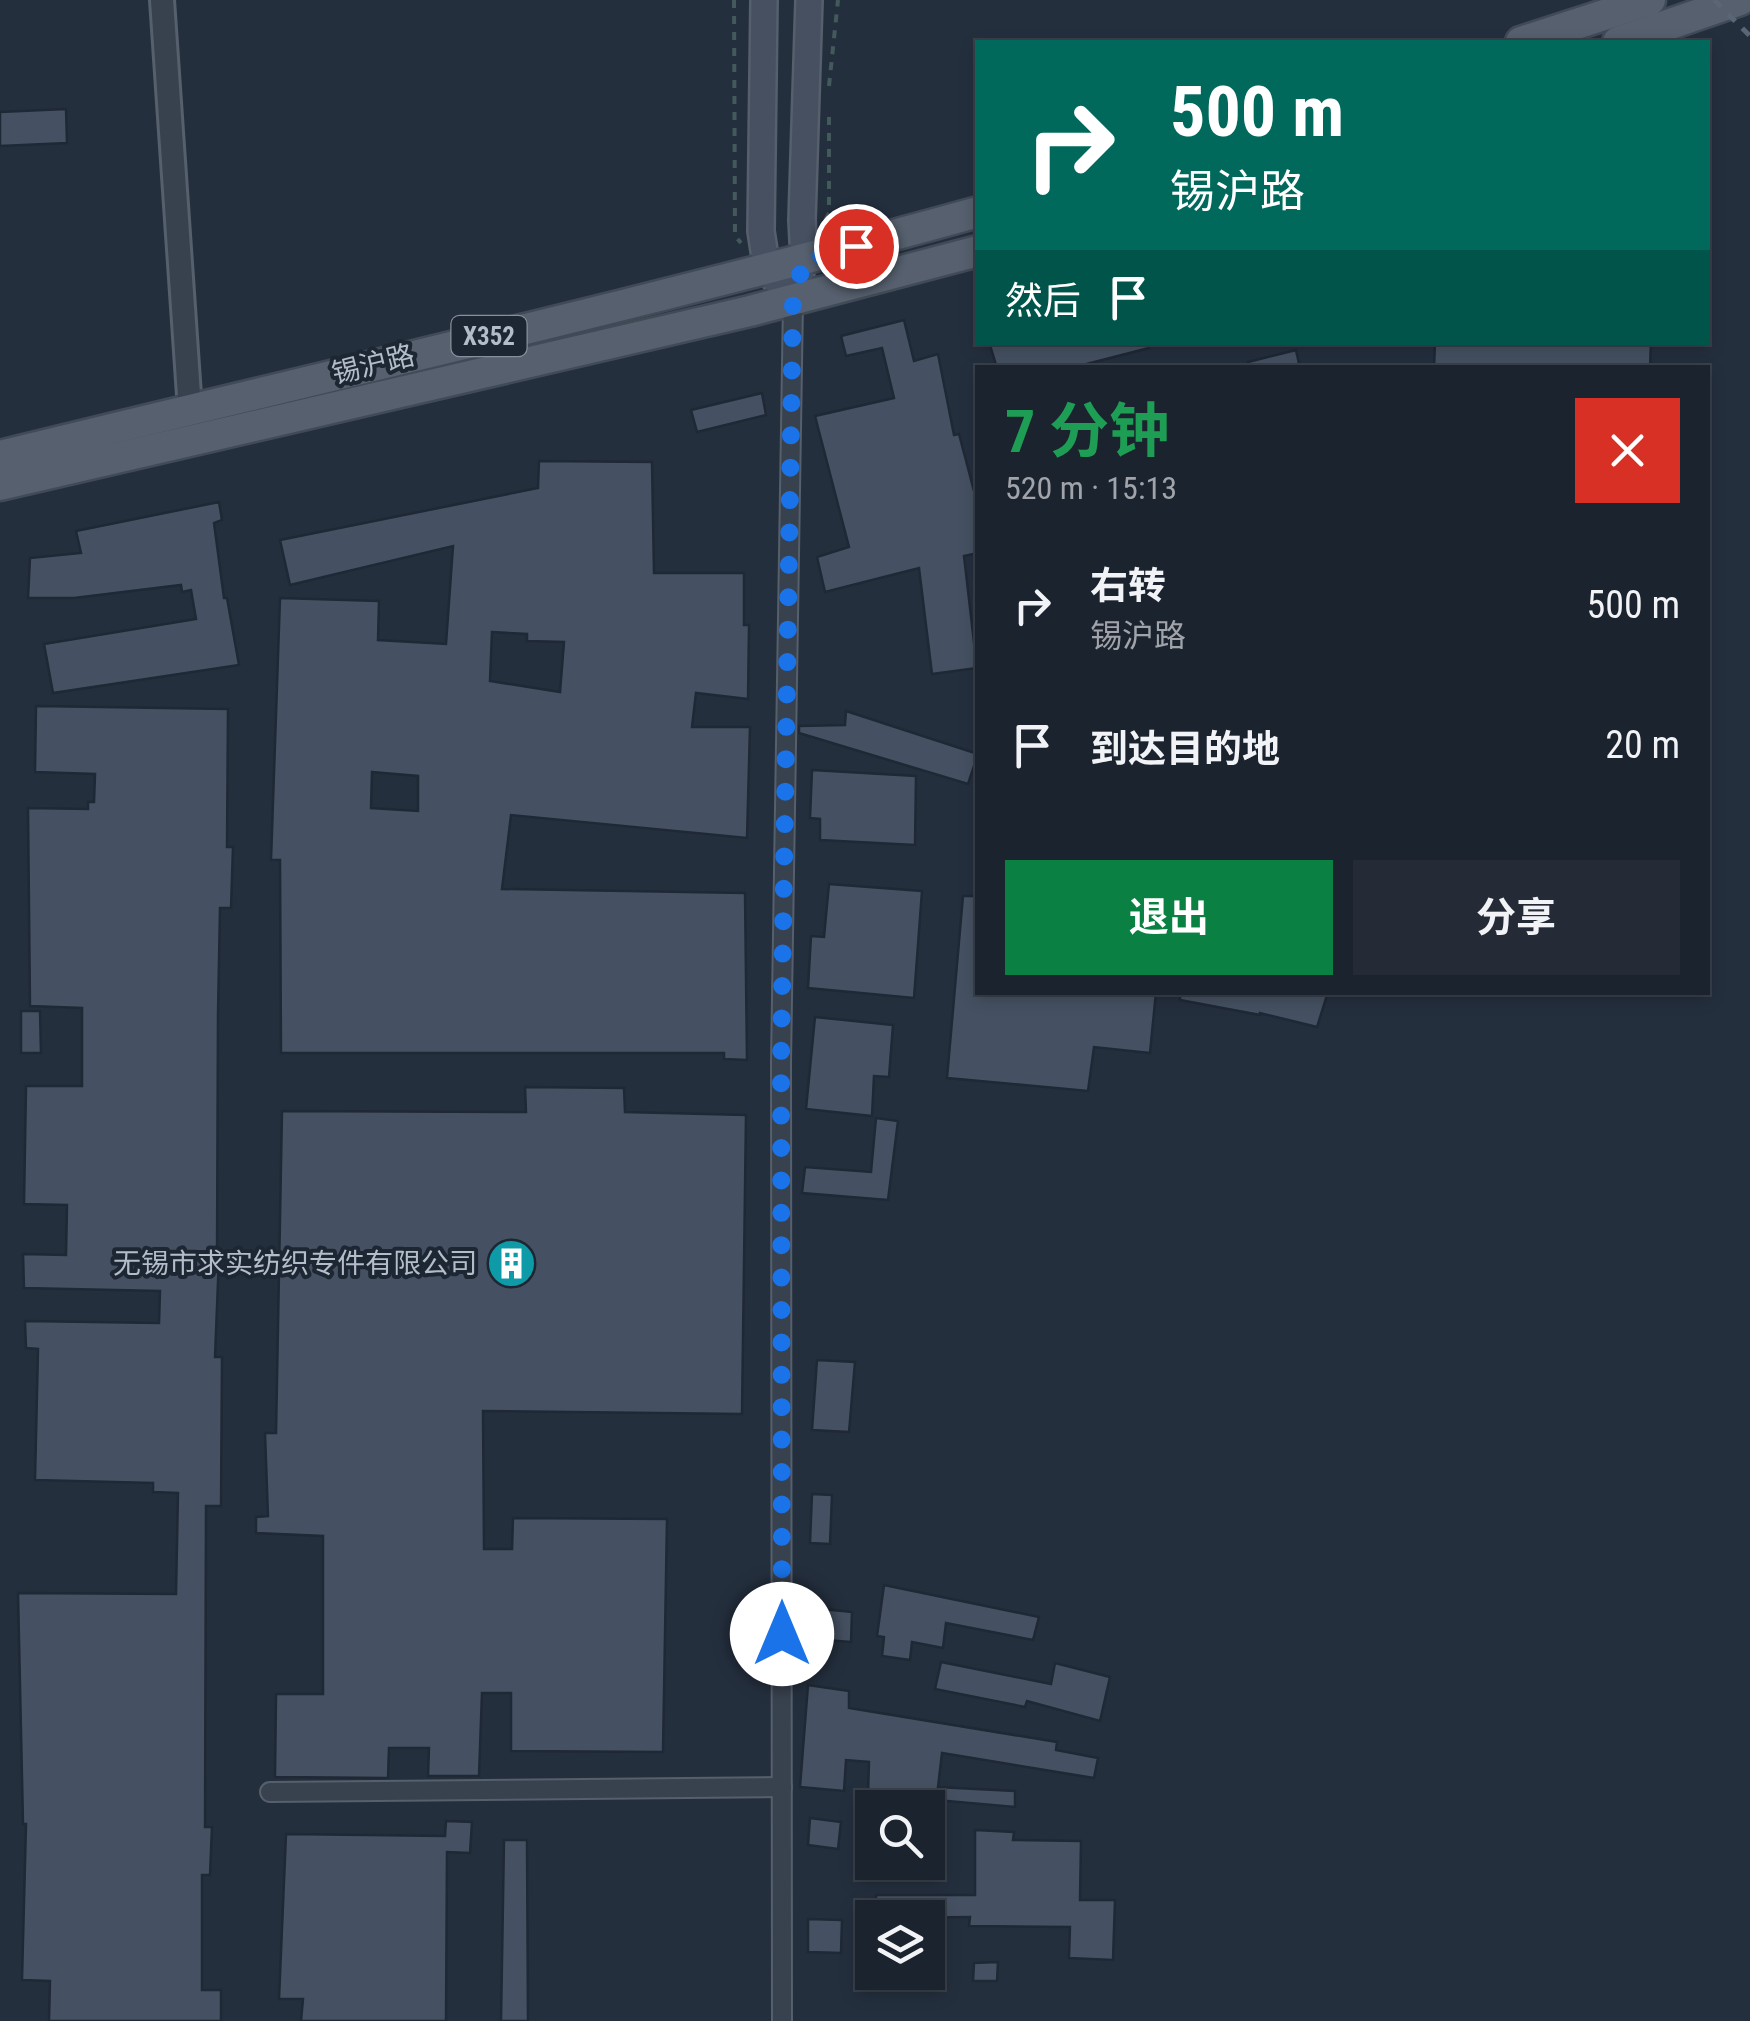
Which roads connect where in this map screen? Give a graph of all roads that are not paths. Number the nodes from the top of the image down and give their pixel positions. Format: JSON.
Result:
{"nodes":[{"id":1,"x":162,"y":0,"type":"edge"},
{"id":2,"x":764,"y":0,"type":"edge"},
{"id":3,"x":810,"y":0,"type":"edge"},
{"id":4,"x":1650,"y":0,"type":"edge"},
{"id":5,"x":1740,"y":0,"type":"edge"},
{"id":6,"x":1527,"y":40,"type":"edge"},
{"id":7,"x":1624,"y":40,"type":"edge"},
{"id":8,"x":975,"y":213,"type":"edge"},
{"id":9,"x":975,"y":252,"type":"edge"},
{"id":10,"x":804,"y":260,"type":"junction"},
{"id":11,"x":768,"y":270,"type":"junction"},
{"id":12,"x":793,"y":301,"type":"junction"},
{"id":13,"x":190,"y":410,"type":"junction"},
{"id":14,"x":0,"y":467,"type":"edge"},
{"id":15,"x":782,"y":1787,"type":"junction"},
{"id":16,"x":270,"y":1792,"type":"dead end"},
{"id":17,"x":782,"y":2021,"type":"edge"}],
"edges":[{"from":1,"to":13,"type":"street"},
{"from":2,"to":11,"type":"main road"},
{"from":3,"to":10,"type":"main road"},
{"from":4,"to":6,"type":"main road"},
{"from":5,"to":7,"type":"main road"},
{"from":8,"to":10,"type":"main road","name":"锡沪路","number":"X352"},
{"from":9,"to":12,"type":"main road","name":"锡沪路","number":"X352"},
{"from":10,"to":11,"type":"main road","name":"锡沪路","number":"X352"},
{"from":10,"to":12,"type":"main road"},
{"from":11,"to":12,"type":"main road"},
{"from":11,"to":13,"type":"main road","name":"锡沪路","number":"X352"},
{"from":12,"to":14,"type":"main road","name":"锡沪路","number":"X352"},
{"from":12,"to":15,"type":"street"},
{"from":13,"to":14,"type":"main road","name":"锡沪路","number":"X352"},
{"from":15,"to":16,"type":"street"},
{"from":15,"to":17,"type":"street"}]}
